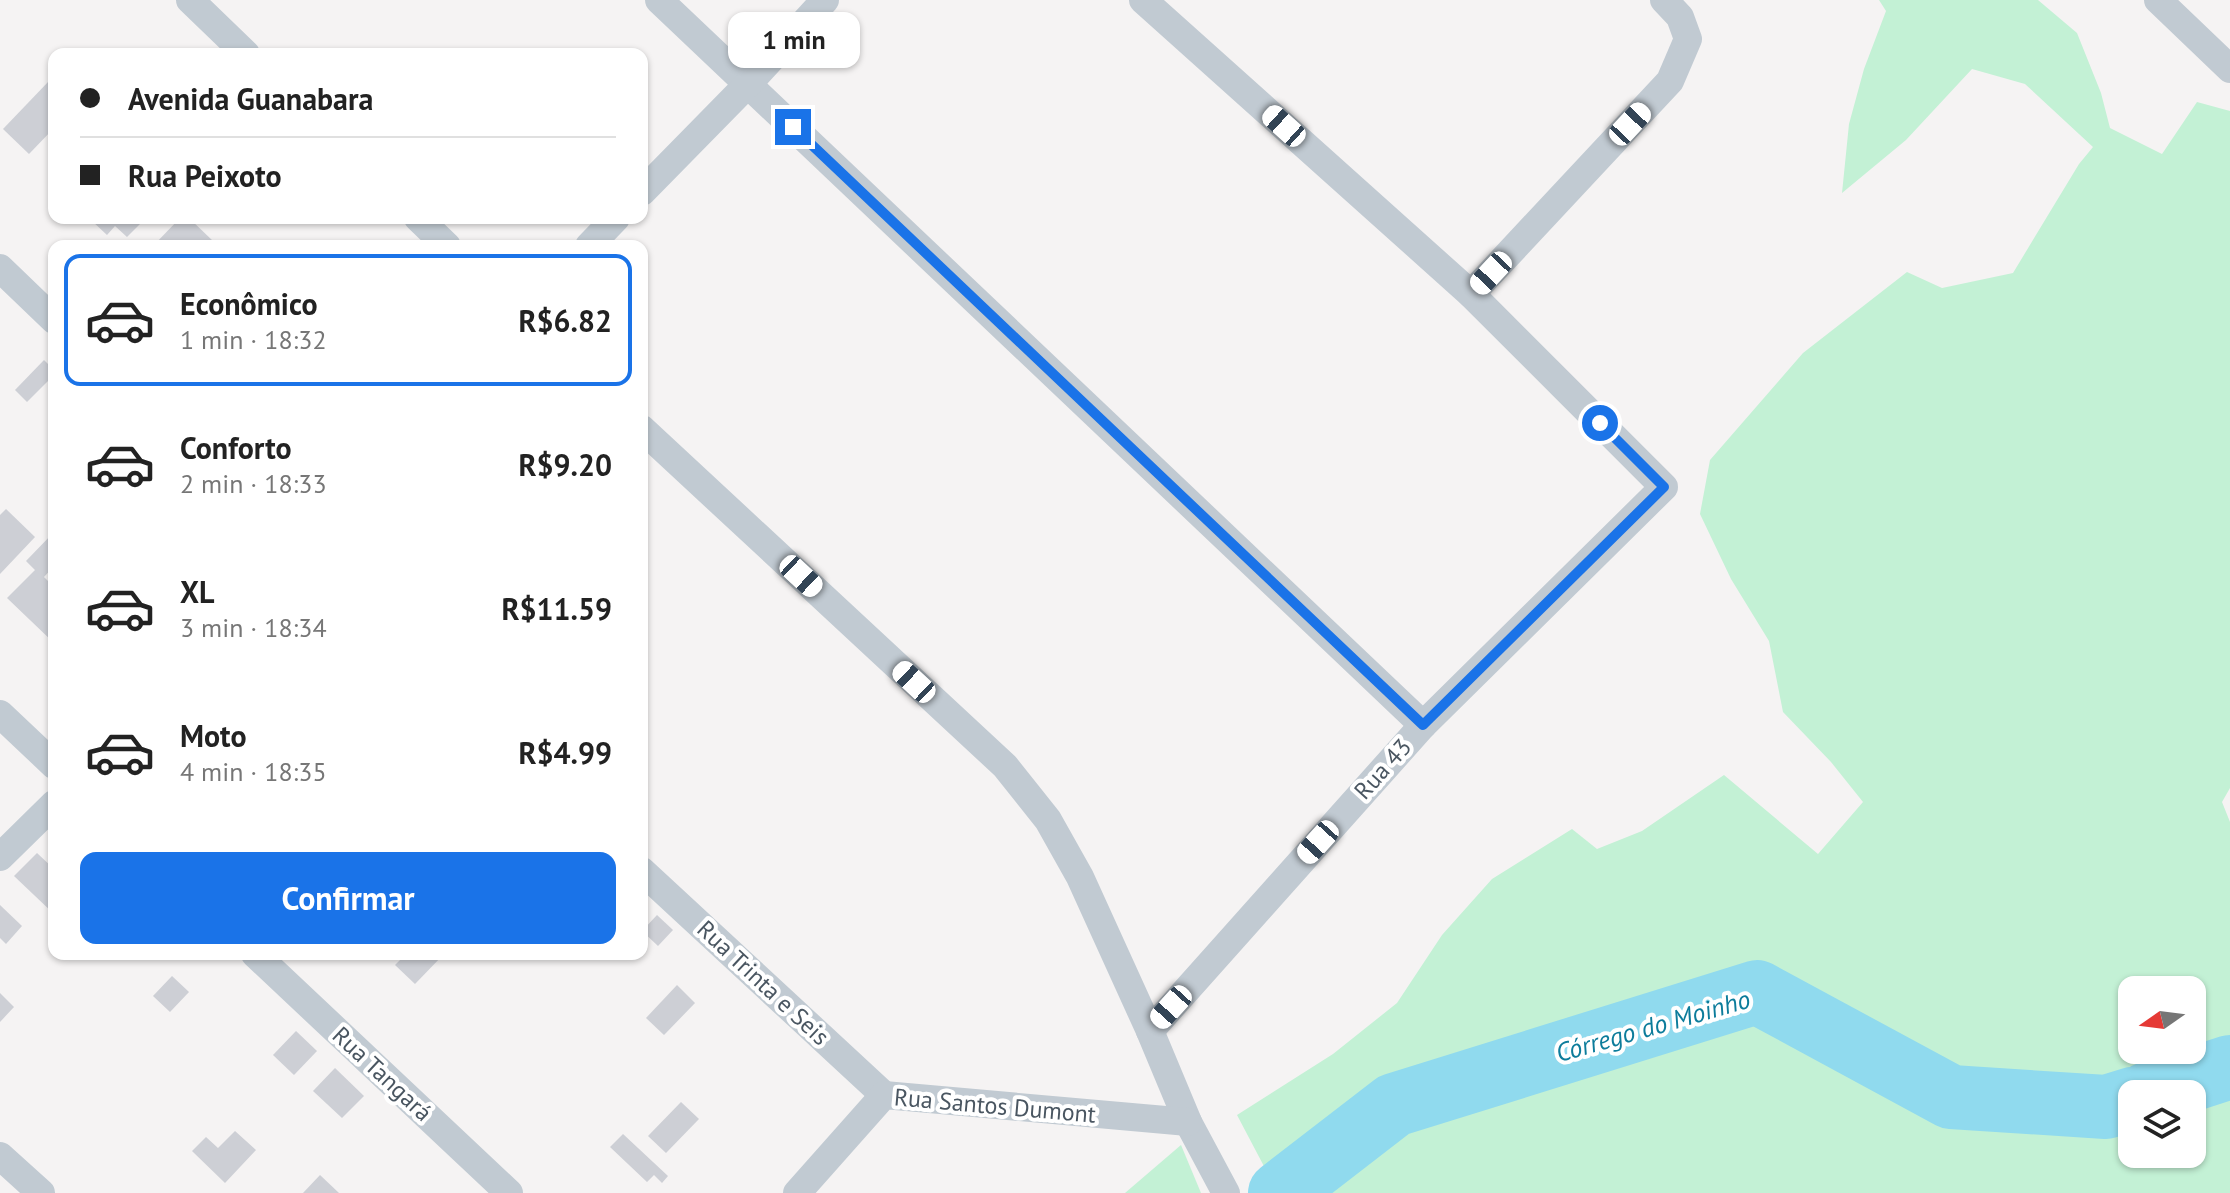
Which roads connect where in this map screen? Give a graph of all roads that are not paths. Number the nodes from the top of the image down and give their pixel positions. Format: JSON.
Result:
{"nodes":[{"id":1,"x":190,"y":0,"type":"edge"},
{"id":2,"x":659,"y":0,"type":"edge"},
{"id":3,"x":825,"y":0,"type":"edge"},
{"id":4,"x":1143,"y":0,"type":"edge"},
{"id":5,"x":1664,"y":0,"type":"edge"},
{"id":6,"x":2158,"y":0,"type":"edge"},
{"id":7,"x":240,"y":48,"type":"edge"},
{"id":8,"x":2230,"y":69,"type":"edge"},
{"id":9,"x":748,"y":84,"type":"junction"},
{"id":10,"x":648,"y":186,"type":"edge"},
{"id":11,"x":424,"y":224,"type":"edge"},
{"id":12,"x":610,"y":224,"type":"edge"},
{"id":13,"x":441,"y":240,"type":"edge"},
{"id":14,"x":595,"y":240,"type":"edge"},
{"id":15,"x":0,"y":268,"type":"edge"},
{"id":16,"x":1471,"y":294,"type":"junction"},
{"id":17,"x":48,"y":314,"type":"edge"},
{"id":18,"x":648,"y":435,"type":"edge"},
{"id":19,"x":0,"y":714,"type":"edge"},
{"id":20,"x":1423,"y":725,"type":"junction"},
{"id":21,"x":48,"y":759,"type":"edge"},
{"id":22,"x":48,"y":810,"type":"edge"},
{"id":23,"x":0,"y":857,"type":"edge"},
{"id":24,"x":648,"y":877,"type":"edge"},
{"id":25,"x":261,"y":960,"type":"edge"},
{"id":26,"x":1150,"y":1031,"type":"junction"},
{"id":27,"x":884,"y":1095,"type":"junction"},
{"id":28,"x":1188,"y":1122,"type":"junction"},
{"id":29,"x":0,"y":1156,"type":"edge"},
{"id":30,"x":1222,"y":1185,"type":"edge"},
{"id":31,"x":41,"y":1193,"type":"edge"},
{"id":32,"x":509,"y":1193,"type":"edge"},
{"id":33,"x":797,"y":1193,"type":"edge"}],
"edges":[{"from":1,"to":7,"type":"street"},
{"from":2,"to":9,"type":"street"},
{"from":3,"to":9,"type":"street"},
{"from":4,"to":16,"type":"street"},
{"from":5,"to":16,"type":"street"},
{"from":6,"to":8,"type":"street"},
{"from":9,"to":10,"type":"street"},
{"from":9,"to":20,"type":"street"},
{"from":11,"to":13,"type":"street"},
{"from":12,"to":14,"type":"street"},
{"from":15,"to":17,"type":"street"},
{"from":16,"to":20,"type":"street","name":"Rua 43"},
{"from":18,"to":26,"type":"street"},
{"from":19,"to":21,"type":"street"},
{"from":20,"to":26,"type":"street","name":"Rua 43"},
{"from":22,"to":23,"type":"street"},
{"from":24,"to":27,"type":"street","name":"Rua Trinta e Seis"},
{"from":25,"to":32,"type":"street","name":"Rua Tangará"},
{"from":26,"to":28,"type":"street"},
{"from":27,"to":28,"type":"street","name":"Rua Santos Dumont"},
{"from":27,"to":33,"type":"street","name":"Rua Santos Dumont"},
{"from":28,"to":30,"type":"street"},
{"from":29,"to":31,"type":"street"}]}
